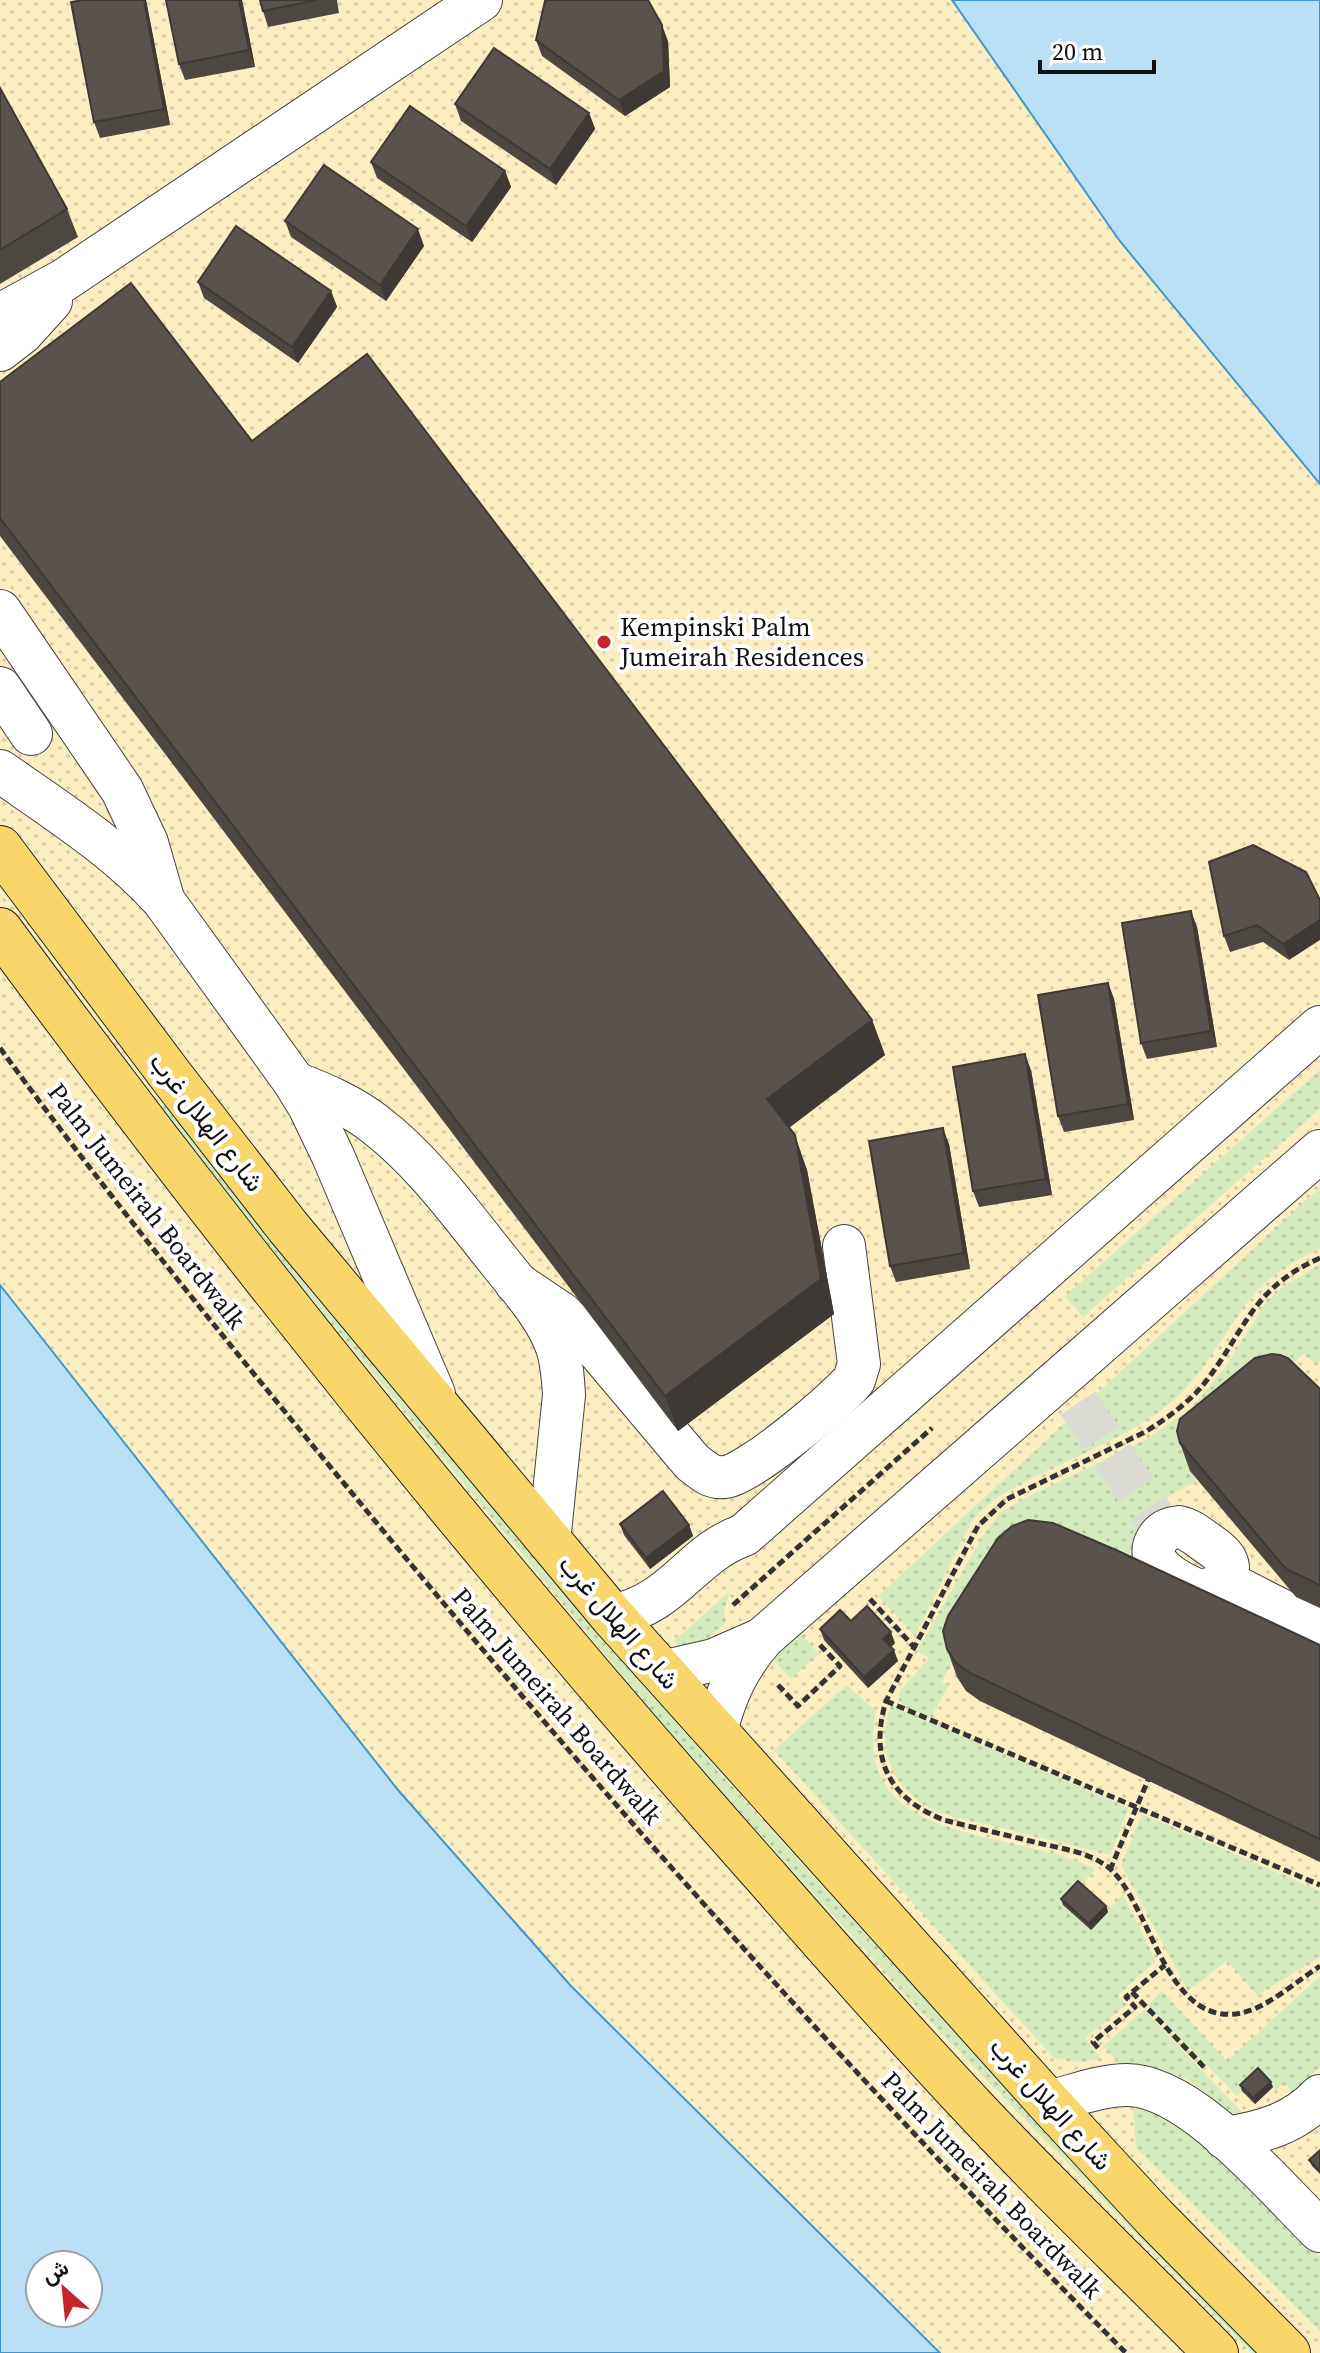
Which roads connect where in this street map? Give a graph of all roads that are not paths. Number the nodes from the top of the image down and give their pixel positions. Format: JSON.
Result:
{"nodes":[{"id":1,"x":481,"y":0,"type":"edge"},
{"id":2,"x":64,"y":280,"type":"junction"},
{"id":3,"x":0,"y":315,"type":"edge"},
{"id":4,"x":0,"y":350,"type":"edge"},
{"id":5,"x":0,"y":611,"type":"edge"},
{"id":6,"x":0,"y":688,"type":"edge"},
{"id":7,"x":31,"y":734,"type":"dead end"},
{"id":8,"x":0,"y":771,"type":"edge"},
{"id":9,"x":0,"y":848,"type":"edge"},
{"id":10,"x":163,"y":900,"type":"junction"},
{"id":11,"x":0,"y":930,"type":"edge"},
{"id":12,"x":1320,"y":1027,"type":"edge"},
{"id":13,"x":295,"y":1083,"type":"junction"},
{"id":14,"x":1320,"y":1151,"type":"edge"},
{"id":15,"x":844,"y":1246,"type":"dead end"},
{"id":16,"x":516,"y":1283,"type":"junction"},
{"id":17,"x":440,"y":1410,"type":"junction"},
{"id":18,"x":1159,"y":1524,"type":"tunnel mouth"},
{"id":19,"x":744,"y":1535,"type":"junction"},
{"id":20,"x":549,"y":1542,"type":"junction"},
{"id":21,"x":612,"y":1616,"type":"junction"},
{"id":22,"x":1320,"y":1630,"type":"edge"},
{"id":23,"x":763,"y":1638,"type":"junction"},
{"id":24,"x":654,"y":1663,"type":"junction"},
{"id":25,"x":716,"y":1732,"type":"junction"},
{"id":26,"x":1320,"y":2096,"type":"edge"},
{"id":27,"x":1048,"y":2102,"type":"junction"},
{"id":28,"x":1225,"y":2138,"type":"junction"},
{"id":29,"x":1320,"y":2231,"type":"edge"},
{"id":30,"x":1216,"y":2353,"type":"edge"},
{"id":31,"x":1288,"y":2353,"type":"edge"}],
"edges":[{"from":1,"to":2,"type":"lane"},
{"from":2,"to":3,"type":"lane"},
{"from":2,"to":4,"type":"lane"},
{"from":5,"to":10,"type":"lane"},
{"from":6,"to":7,"type":"lane"},
{"from":8,"to":10,"type":"lane"},
{"from":9,"to":17,"type":"main road","name":"شارع الهلال غرب"},
{"from":10,"to":13,"type":"lane"},
{"from":11,"to":30,"type":"main road","name":"شارع الهلال غرب"},
{"from":12,"to":19,"type":"lane"},
{"from":13,"to":16,"type":"lane"},
{"from":13,"to":17,"type":"lane"},
{"from":14,"to":23,"type":"lane"},
{"from":15,"to":16,"type":"lane"},
{"from":16,"to":20,"type":"lane"},
{"from":17,"to":20,"type":"main road","name":"شارع الهلال غرب"},
{"from":18,"to":22,"type":"lane"},
{"from":19,"to":21,"type":"lane"},
{"from":19,"to":24,"type":"lane"},
{"from":20,"to":21,"type":"main road","name":"شارع الهلال غرب"},
{"from":21,"to":24,"type":"main road","name":"شارع الهلال غرب"},
{"from":23,"to":24,"type":"lane"},
{"from":23,"to":25,"type":"lane"},
{"from":24,"to":25,"type":"main road","name":"شارع الهلال غرب"},
{"from":25,"to":27,"type":"main road","name":"شارع الهلال غرب"},
{"from":26,"to":28,"type":"lane"},
{"from":27,"to":28,"type":"lane"},
{"from":27,"to":31,"type":"main road","name":"شارع الهلال غرب"},
{"from":28,"to":29,"type":"lane"}]}
